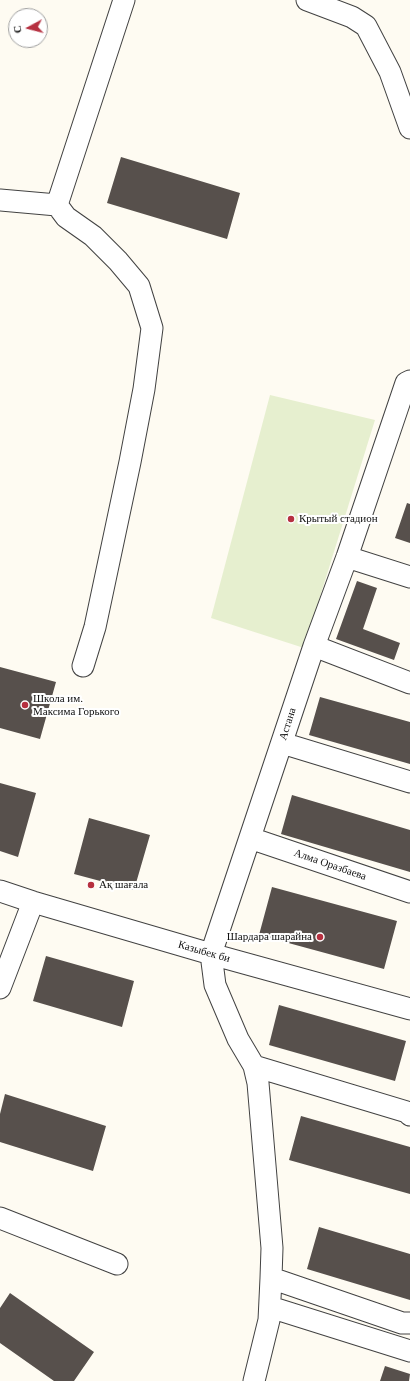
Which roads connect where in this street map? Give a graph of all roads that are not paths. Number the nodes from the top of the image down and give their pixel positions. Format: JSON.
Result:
{"nodes":[{"id":1,"x":124,"y":0,"type":"edge"},
{"id":2,"x":307,"y":0,"type":"edge"},
{"id":3,"x":410,"y":128,"type":"edge"},
{"id":4,"x":0,"y":200,"type":"edge"},
{"id":5,"x":57,"y":205,"type":"junction"},
{"id":6,"x":410,"y":381,"type":"edge"},
{"id":7,"x":347,"y":557,"type":"junction"},
{"id":8,"x":410,"y":577,"type":"edge"},
{"id":9,"x":314,"y":646,"type":"junction"},
{"id":10,"x":83,"y":666,"type":"dead end"},
{"id":11,"x":410,"y":682,"type":"edge"},
{"id":12,"x":282,"y":743,"type":"junction"},
{"id":13,"x":410,"y":782,"type":"edge"},
{"id":14,"x":250,"y":838,"type":"junction"},
{"id":15,"x":0,"y":891,"type":"edge"},
{"id":16,"x":410,"y":892,"type":"edge"},
{"id":17,"x":33,"y":902,"type":"junction"},
{"id":18,"x":211,"y":954,"type":"junction"},
{"id":19,"x":0,"y":988,"type":"edge"},
{"id":20,"x":409,"y":1005,"type":"edge"},
{"id":21,"x":254,"y":1066,"type":"junction"},
{"id":22,"x":410,"y":1115,"type":"edge"},
{"id":23,"x":0,"y":1218,"type":"edge"},
{"id":24,"x":117,"y":1264,"type":"dead end"},
{"id":25,"x":272,"y":1278,"type":"junction"},
{"id":26,"x":270,"y":1307,"type":"junction"},
{"id":27,"x":410,"y":1323,"type":"edge"},
{"id":28,"x":410,"y":1351,"type":"edge"},
{"id":29,"x":254,"y":1381,"type":"edge"}],
"edges":[{"from":1,"to":5,"type":"street"},
{"from":2,"to":3,"type":"street"},
{"from":4,"to":5,"type":"street"},
{"from":5,"to":10,"type":"street"},
{"from":6,"to":7,"type":"street","name":"Астана"},
{"from":7,"to":8,"type":"street"},
{"from":7,"to":9,"type":"street","name":"Астана"},
{"from":9,"to":11,"type":"street"},
{"from":9,"to":12,"type":"street","name":"Астана"},
{"from":12,"to":13,"type":"street"},
{"from":12,"to":14,"type":"street","name":"Астана"},
{"from":14,"to":16,"type":"street","name":"Алма Оразбаева"},
{"from":14,"to":18,"type":"street","name":"Астана"},
{"from":15,"to":17,"type":"street","name":"Казыбек би"},
{"from":17,"to":18,"type":"street","name":"Казыбек би"},
{"from":17,"to":19,"type":"street"},
{"from":18,"to":20,"type":"street","name":"Казыбек би"},
{"from":18,"to":21,"type":"street"},
{"from":21,"to":22,"type":"street"},
{"from":21,"to":25,"type":"street"},
{"from":23,"to":24,"type":"street"},
{"from":25,"to":26,"type":"street"},
{"from":25,"to":27,"type":"street"},
{"from":26,"to":28,"type":"street"},
{"from":26,"to":29,"type":"street"}]}
